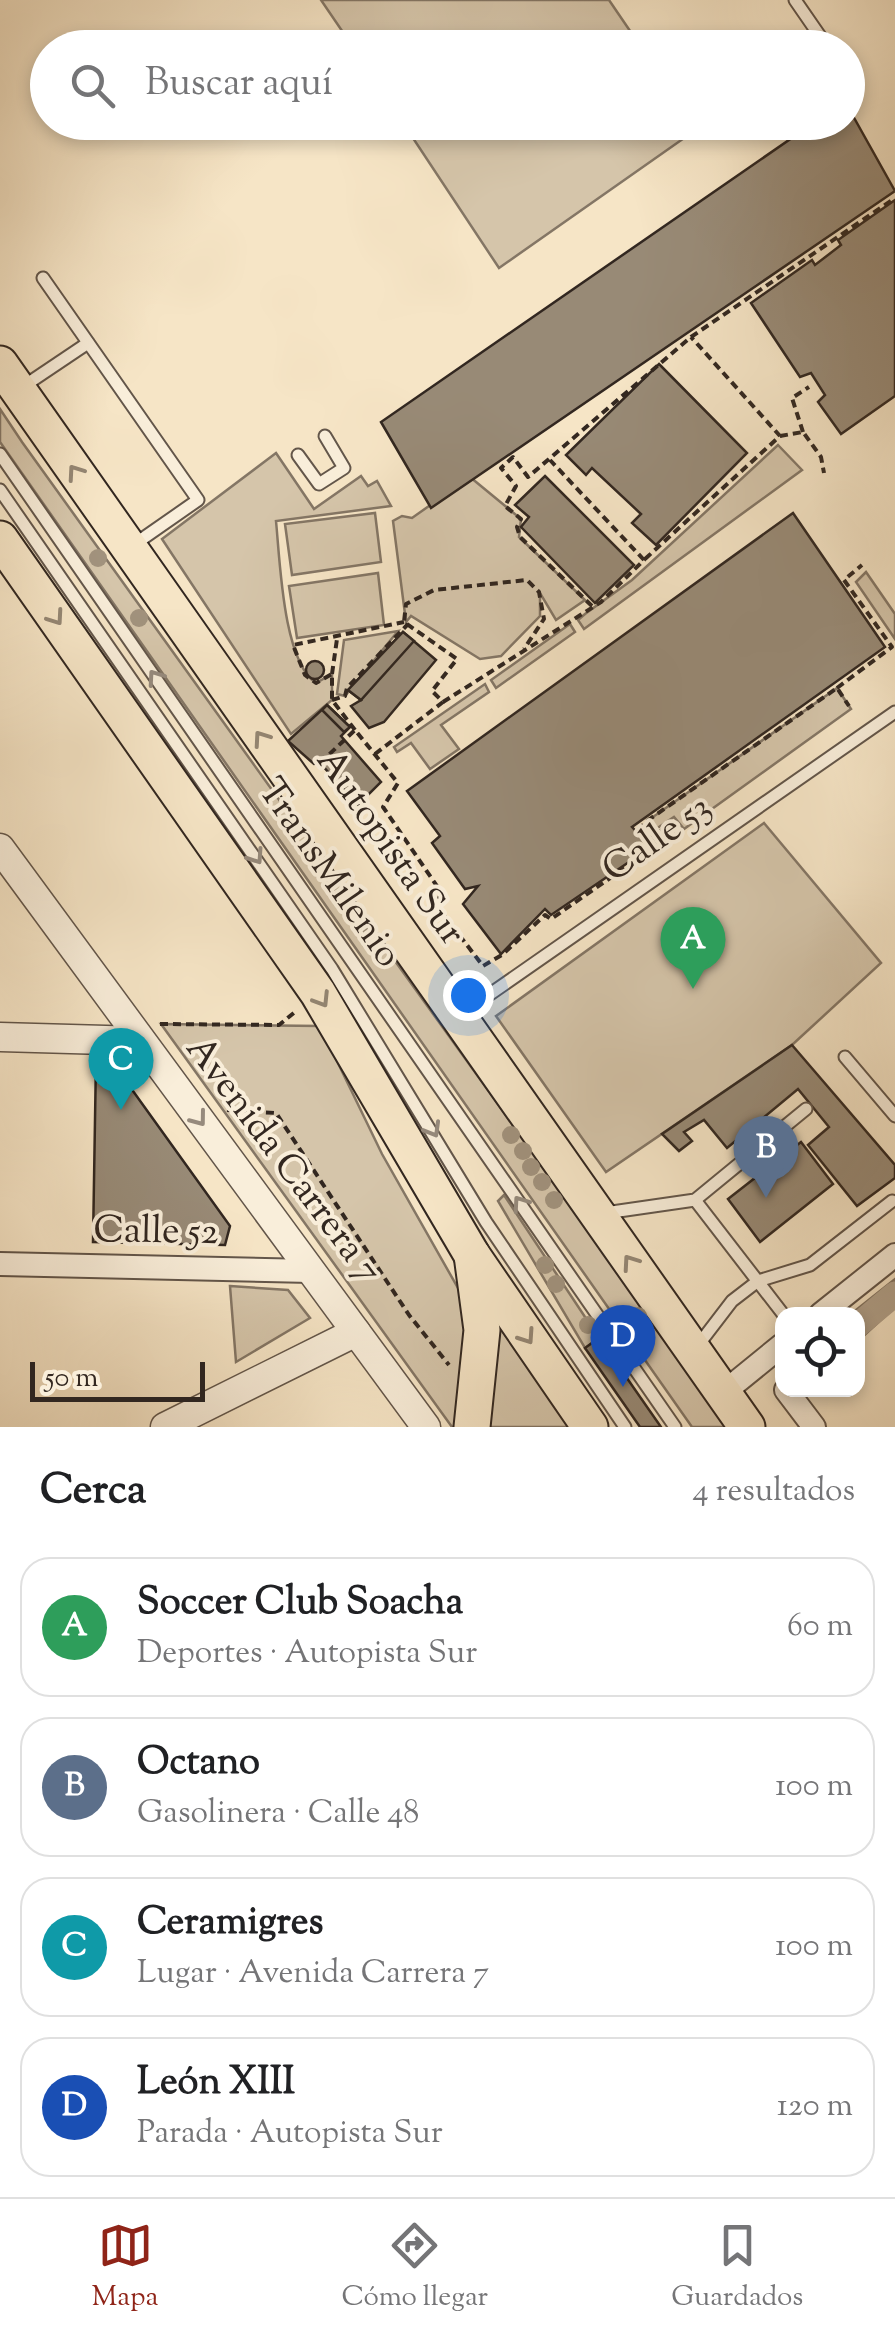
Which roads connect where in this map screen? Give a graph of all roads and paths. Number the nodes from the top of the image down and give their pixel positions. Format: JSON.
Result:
{"nodes":[{"id":1,"x":795,"y":0,"type":"edge"},
{"id":2,"x":816,"y":30,"type":"edge"},
{"id":3,"x":895,"y":198,"type":"edge"},
{"id":4,"x":43,"y":278,"type":"dead end"},
{"id":5,"x":690,"y":337,"type":"junction"},
{"id":6,"x":88,"y":344,"type":"junction"},
{"id":7,"x":9,"y":377,"type":"edge"},
{"id":8,"x":810,"y":387,"type":"dead end"},
{"id":9,"x":803,"y":432,"type":"junction"},
{"id":10,"x":325,"y":436,"type":"dead end"},
{"id":11,"x":780,"y":436,"type":"junction"},
{"id":12,"x":0,"y":454,"type":"edge"},
{"id":13,"x":298,"y":456,"type":"dead end"},
{"id":14,"x":549,"y":459,"type":"junction"},
{"id":15,"x":824,"y":473,"type":"dead end"},
{"id":16,"x":0,"y":490,"type":"edge"},
{"id":17,"x":0,"y":538,"type":"edge"},
{"id":18,"x":128,"y":548,"type":"junction"},
{"id":19,"x":644,"y":560,"type":"junction"},
{"id":20,"x":862,"y":566,"type":"dead end"},
{"id":21,"x":592,"y":606,"type":"junction"},
{"id":22,"x":406,"y":623,"type":"junction"},
{"id":23,"x":337,"y":637,"type":"junction"},
{"id":24,"x":524,"y":649,"type":"junction"},
{"id":25,"x":332,"y":674,"type":"junction"},
{"id":26,"x":838,"y":688,"type":"junction"},
{"id":27,"x":332,"y":700,"type":"junction"},
{"id":28,"x":443,"y":702,"type":"junction"},
{"id":29,"x":849,"y":706,"type":"dead end"},
{"id":30,"x":895,"y":712,"type":"edge"},
{"id":31,"x":356,"y":730,"type":"junction"},
{"id":32,"x":375,"y":754,"type":"junction"},
{"id":33,"x":320,"y":763,"type":"dead end"},
{"id":34,"x":789,"y":786,"type":"junction"},
{"id":35,"x":798,"y":798,"type":"dead end"},
{"id":36,"x":0,"y":848,"type":"edge"},
{"id":37,"x":318,"y":993,"type":"junction"},
{"id":38,"x":456,"y":1018,"type":"junction"},
{"id":39,"x":143,"y":1032,"type":"junction"},
{"id":40,"x":0,"y":1037,"type":"edge"},
{"id":41,"x":846,"y":1058,"type":"dead end"},
{"id":42,"x":806,"y":1109,"type":"dead end"},
{"id":43,"x":224,"y":1110,"type":"dead end"},
{"id":44,"x":895,"y":1116,"type":"edge"},
{"id":45,"x":695,"y":1200,"type":"junction"},
{"id":46,"x":892,"y":1201,"type":"dead end"},
{"id":47,"x":596,"y":1214,"type":"junction"},
{"id":48,"x":472,"y":1255,"type":"junction"},
{"id":49,"x":895,"y":1255,"type":"edge"},
{"id":50,"x":0,"y":1264,"type":"edge"},
{"id":51,"x":311,"y":1271,"type":"junction"},
{"id":52,"x":758,"y":1281,"type":"junction"},
{"id":53,"x":778,"y":1307,"type":"edge"},
{"id":54,"x":830,"y":1307,"type":"edge"},
{"id":55,"x":356,"y":1332,"type":"junction"},
{"id":56,"x":694,"y":1352,"type":"junction"},
{"id":57,"x":774,"y":1352,"type":"edge"},
{"id":58,"x":455,"y":1373,"type":"dead end"},
{"id":59,"x":723,"y":1393,"type":"junction"},
{"id":60,"x":792,"y":1397,"type":"edge"},
{"id":61,"x":165,"y":1427,"type":"edge"},
{"id":62,"x":426,"y":1427,"type":"edge"},
{"id":63,"x":472,"y":1427,"type":"edge"},
{"id":64,"x":590,"y":1427,"type":"edge"},
{"id":65,"x":625,"y":1427,"type":"edge"},
{"id":66,"x":676,"y":1427,"type":"edge"},
{"id":67,"x":747,"y":1427,"type":"edge"},
{"id":68,"x":814,"y":1427,"type":"edge"}],
"edges":[{"from":1,"to":2,"type":"lane"},
{"from":3,"to":5,"type":"path"},
{"from":4,"to":6,"type":"lane"},
{"from":5,"to":11,"type":"path"},
{"from":5,"to":14,"type":"path"},
{"from":6,"to":7,"type":"lane"},
{"from":6,"to":18,"type":"lane"},
{"from":18,"to":7,"type":"main road","name":"Autopista Sur","one_way":true},
{"from":8,"to":9,"type":"path"},
{"from":9,"to":11,"type":"path"},
{"from":9,"to":15,"type":"path"},
{"from":10,"to":13,"type":"lane"},
{"from":11,"to":19,"type":"path"},
{"from":66,"to":12,"type":"lane","name":"TransMilenio","one_way":true},
{"from":14,"to":19,"type":"path"},
{"from":14,"to":21,"type":"path"},
{"from":16,"to":65,"type":"lane","name":"TransMilenio","one_way":true},
{"from":17,"to":37,"type":"main road","one_way":true},
{"from":38,"to":18,"type":"main road","name":"Autopista Sur","one_way":true},
{"from":19,"to":21,"type":"path"},
{"from":20,"to":26,"type":"path"},
{"from":21,"to":24,"type":"path"},
{"from":22,"to":23,"type":"path"},
{"from":22,"to":24,"type":"path"},
{"from":22,"to":27,"type":"path"},
{"from":22,"to":28,"type":"path"},
{"from":23,"to":25,"type":"path"},
{"from":23,"to":25,"type":"path"},
{"from":24,"to":28,"type":"path"},
{"from":25,"to":27,"type":"path"},
{"from":26,"to":29,"type":"path"},
{"from":26,"to":32,"type":"path"},
{"from":27,"to":31,"type":"path"},
{"from":28,"to":32,"type":"path"},
{"from":30,"to":34,"type":"lane","name":"Calle 53"},
{"from":31,"to":32,"type":"path"},
{"from":31,"to":33,"type":"path"},
{"from":34,"to":35,"type":"lane"},
{"from":34,"to":38,"type":"lane","name":"Calle 53"},
{"from":36,"to":39,"type":"street","name":"Avenida Carrera 7"},
{"from":37,"to":39,"type":"path"},
{"from":37,"to":48,"type":"main road","one_way":true},
{"from":38,"to":47,"type":"main road","name":"Autopista Sur"},
{"from":39,"to":40,"type":"street"},
{"from":39,"to":51,"type":"street","name":"Avenida Carrera 7","one_way":true},
{"from":41,"to":44,"type":"lane"},
{"from":42,"to":45,"type":"lane"},
{"from":43,"to":58,"type":"path"},
{"from":45,"to":47,"type":"lane"},
{"from":45,"to":52,"type":"lane"},
{"from":46,"to":52,"type":"lane"},
{"from":56,"to":47,"type":"main road","name":"Autopista Sur","one_way":true},
{"from":48,"to":63,"type":"main road"},
{"from":48,"to":64,"type":"main road","one_way":true},
{"from":49,"to":54,"type":"street"},
{"from":50,"to":51,"type":"street","name":"Calle 52"},
{"from":51,"to":55,"type":"street","name":"Avenida Carrera 7"},
{"from":52,"to":53,"type":"lane"},
{"from":52,"to":56,"type":"lane"},
{"from":55,"to":61,"type":"street"},
{"from":55,"to":62,"type":"street","name":"Avenida Carrera 7"},
{"from":56,"to":59,"type":"main road","name":"Autopista Sur"},
{"from":57,"to":59,"type":"street"},
{"from":59,"to":67,"type":"main road","name":"Autopista Sur"},
{"from":60,"to":68,"type":"street"}]}
